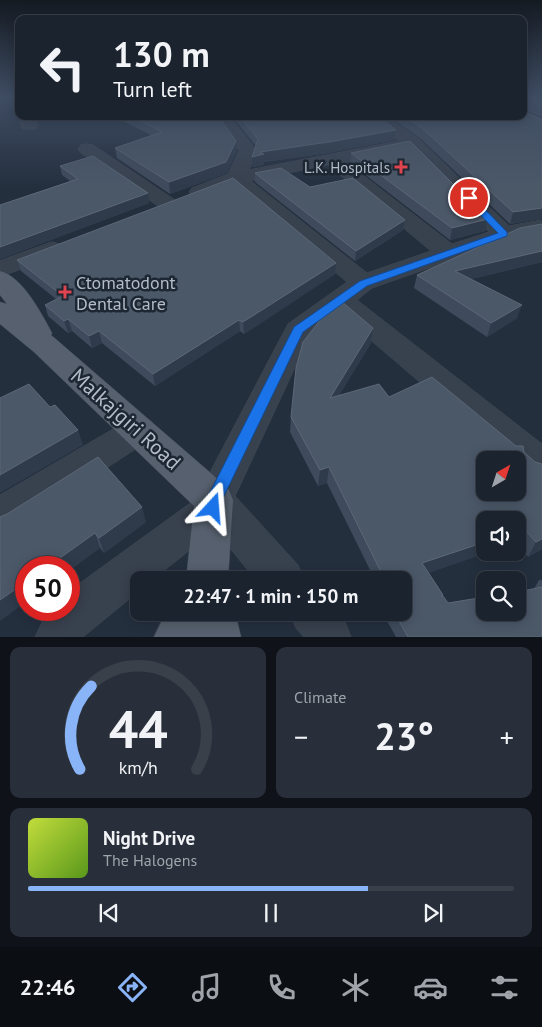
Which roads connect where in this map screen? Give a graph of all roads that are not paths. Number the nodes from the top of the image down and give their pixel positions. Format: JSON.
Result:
{"nodes":[{"id":1,"x":230,"y":128,"type":"edge"},
{"id":2,"x":391,"y":128,"type":"edge"},
{"id":3,"x":413,"y":143,"type":"junction"},
{"id":4,"x":87,"y":149,"type":"dead end"},
{"id":5,"x":332,"y":159,"type":"junction"},
{"id":6,"x":236,"y":178,"type":"junction"},
{"id":7,"x":528,"y":233,"type":"edge"},
{"id":8,"x":71,"y":242,"type":"edge"},
{"id":9,"x":448,"y":253,"type":"junction"},
{"id":10,"x":0,"y":270,"type":"edge"},
{"id":11,"x":0,"y":278,"type":"edge"},
{"id":12,"x":351,"y":291,"type":"junction"},
{"id":13,"x":0,"y":310,"type":"edge"},
{"id":14,"x":44,"y":345,"type":"junction"},
{"id":15,"x":139,"y":430,"type":"junction"},
{"id":16,"x":542,"y":465,"type":"edge"},
{"id":17,"x":213,"y":504,"type":"junction"},
{"id":18,"x":0,"y":516,"type":"edge"},
{"id":19,"x":208,"y":571,"type":"edge"},
{"id":20,"x":276,"y":571,"type":"edge"},
{"id":21,"x":187,"y":621,"type":"edge"},
{"id":22,"x":214,"y":621,"type":"edge"},
{"id":23,"x":319,"y":621,"type":"edge"},
{"id":24,"x":58,"y":637,"type":"edge"},
{"id":25,"x":177,"y":637,"type":"edge"},
{"id":26,"x":218,"y":637,"type":"edge"},
{"id":27,"x":328,"y":637,"type":"edge"}],
"edges":[{"from":1,"to":6,"type":"street"},
{"from":2,"to":3,"type":"street"},
{"from":3,"to":5,"type":"street"},
{"from":3,"to":7,"type":"street"},
{"from":4,"to":6,"type":"street"},
{"from":5,"to":6,"type":"street"},
{"from":5,"to":9,"type":"street"},
{"from":6,"to":12,"type":"street"},
{"from":7,"to":9,"type":"street"},
{"from":8,"to":10,"type":"street"},
{"from":9,"to":12,"type":"street"},
{"from":11,"to":14,"type":"main road","name":"Malkajgiri Road"},
{"from":12,"to":16,"type":"street"},
{"from":12,"to":17,"type":"street"},
{"from":13,"to":14,"type":"main road","name":"Malkajgiri Road"},
{"from":14,"to":15,"type":"main road","name":"Malkajgiri Road"},
{"from":15,"to":17,"type":"main road","name":"Malkajgiri Road"},
{"from":15,"to":18,"type":"street"},
{"from":17,"to":19,"type":"main road"},
{"from":17,"to":20,"type":"street"},
{"from":17,"to":24,"type":"street"},
{"from":21,"to":25,"type":"main road"},
{"from":22,"to":26,"type":"main road"},
{"from":23,"to":27,"type":"street"}]}
